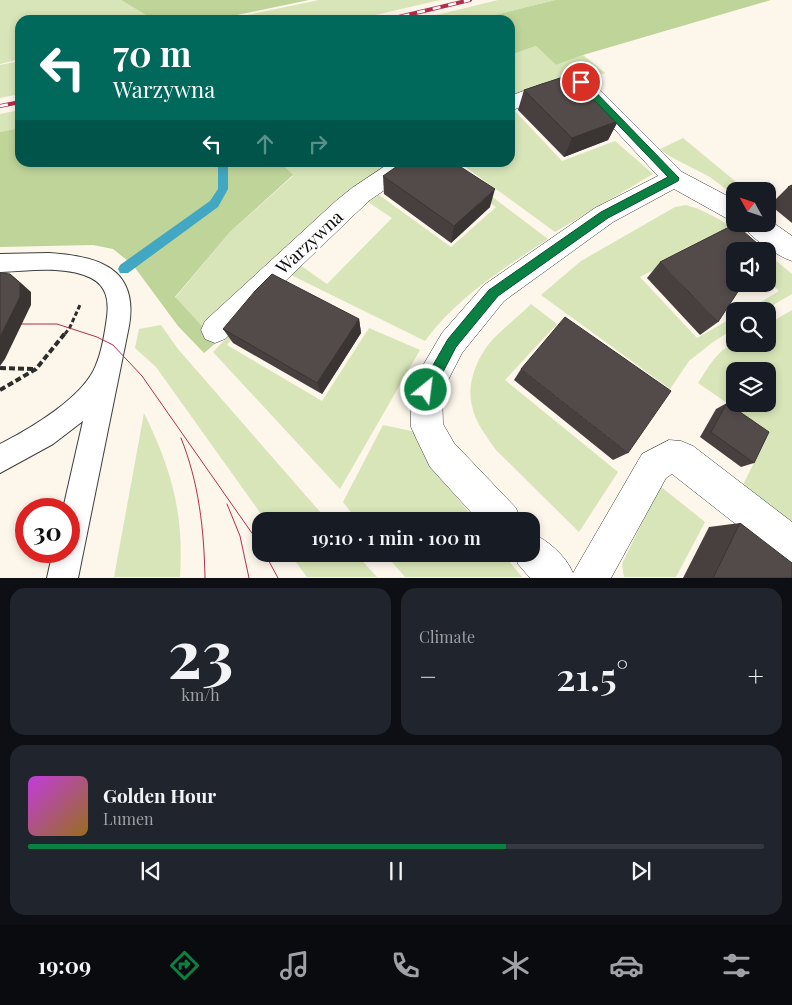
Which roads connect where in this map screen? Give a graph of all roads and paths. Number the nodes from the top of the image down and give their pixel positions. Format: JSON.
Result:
{"nodes":[{"id":1,"x":515,"y":102,"type":"edge"},
{"id":2,"x":402,"y":167,"type":"edge"},
{"id":3,"x":674,"y":178,"type":"junction"},
{"id":4,"x":726,"y":205,"type":"edge"},
{"id":5,"x":766,"y":232,"type":"edge"},
{"id":6,"x":792,"y":250,"type":"edge"},
{"id":7,"x":0,"y":263,"type":"edge"},
{"id":8,"x":80,"y":305,"type":"dead end"},
{"id":9,"x":215,"y":330,"type":"dead end"},
{"id":10,"x":107,"y":367,"type":"junction"},
{"id":11,"x":0,"y":368,"type":"edge"},
{"id":12,"x":36,"y":369,"type":"junction"},
{"id":13,"x":0,"y":390,"type":"edge"},
{"id":14,"x":0,"y":459,"type":"edge"},
{"id":15,"x":79,"y":498,"type":"edge"},
{"id":16,"x":495,"y":512,"type":"edge"},
{"id":17,"x":792,"y":545,"type":"edge"},
{"id":18,"x":540,"y":561,"type":"edge"},
{"id":19,"x":65,"y":563,"type":"edge"},
{"id":20,"x":62,"y":578,"type":"edge"},
{"id":21,"x":556,"y":578,"type":"edge"},
{"id":22,"x":590,"y":578,"type":"edge"}],
"edges":[{"from":1,"to":3,"type":"street"},
{"from":2,"to":9,"type":"street","name":"Warzywna"},
{"from":3,"to":4,"type":"street"},
{"from":3,"to":16,"type":"street"},
{"from":5,"to":6,"type":"street"},
{"from":7,"to":10,"type":"lane"},
{"from":8,"to":12,"type":"path"},
{"from":10,"to":14,"type":"lane"},
{"from":10,"to":15,"type":"lane"},
{"from":11,"to":12,"type":"path"},
{"from":12,"to":13,"type":"path"},
{"from":17,"to":22,"type":"street"},
{"from":18,"to":21,"type":"street"},
{"from":19,"to":20,"type":"lane"}]}
